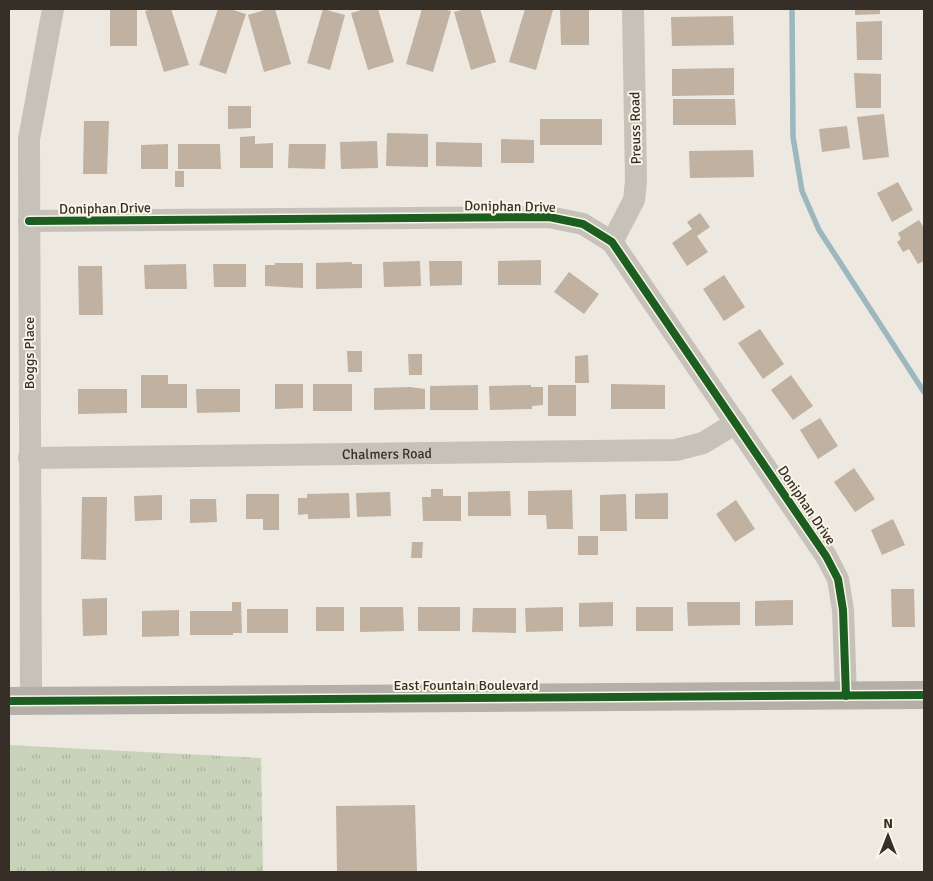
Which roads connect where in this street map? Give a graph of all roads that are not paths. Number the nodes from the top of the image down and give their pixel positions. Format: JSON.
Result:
{"nodes":[{"id":1,"x":53,"y":9,"type":"edge"},
{"id":2,"x":633,"y":9,"type":"edge"},
{"id":3,"x":29,"y":221,"type":"junction"},
{"id":4,"x":612,"y":242,"type":"junction"},
{"id":5,"x":736,"y":422,"type":"junction"},
{"id":6,"x":29,"y":458,"type":"junction"},
{"id":7,"x":924,"y":695,"type":"edge"},
{"id":8,"x":846,"y":696,"type":"junction"},
{"id":9,"x":20,"y":701,"type":"edge"}],
"edges":[{"from":1,"to":3,"type":"street","name":"Boggs Place"},
{"from":2,"to":4,"type":"street","name":"Preuss Road"},
{"from":3,"to":4,"type":"street","name":"Doniphan Drive"},
{"from":3,"to":6,"type":"street","name":"Boggs Place"},
{"from":4,"to":5,"type":"street","name":"Doniphan Drive"},
{"from":5,"to":6,"type":"street","name":"Chalmers Road"},
{"from":5,"to":8,"type":"street","name":"Doniphan Drive"},
{"from":6,"to":9,"type":"street","name":"Boggs Place"},
{"from":7,"to":8,"type":"main road","name":"East Fountain Boulevard"},
{"from":8,"to":9,"type":"main road","name":"East Fountain Boulevard"}]}
